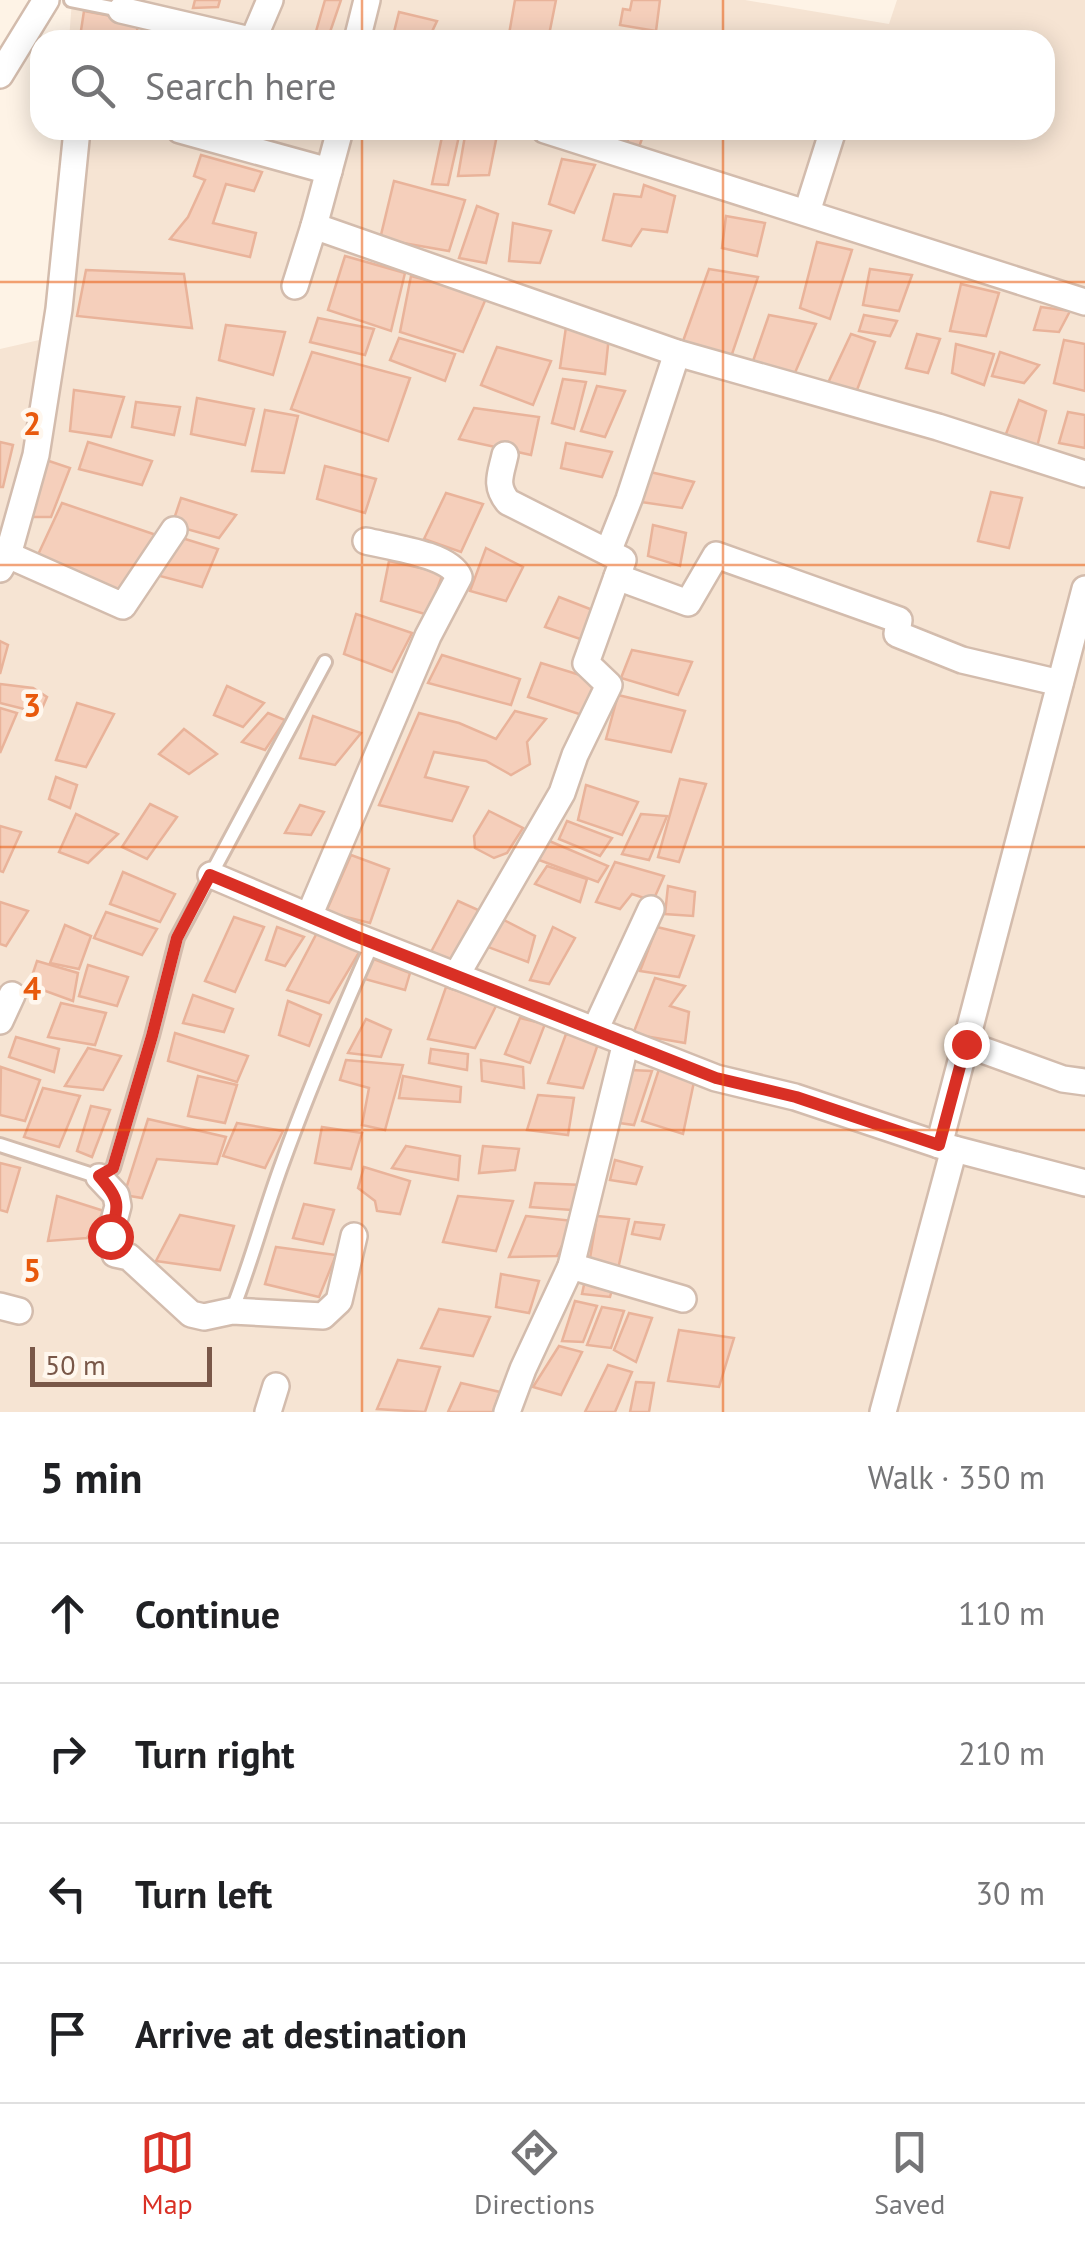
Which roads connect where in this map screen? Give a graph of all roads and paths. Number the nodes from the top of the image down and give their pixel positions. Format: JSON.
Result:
{"nodes":[{"id":1,"x":46,"y":0,"type":"edge"},
{"id":2,"x":70,"y":0,"type":"edge"},
{"id":3,"x":270,"y":0,"type":"edge"},
{"id":4,"x":367,"y":0,"type":"edge"},
{"id":5,"x":121,"y":10,"type":"joint"},
{"id":6,"x":208,"y":30,"type":"edge"},
{"id":7,"x":256,"y":30,"type":"edge"},
{"id":8,"x":360,"y":30,"type":"edge"},
{"id":9,"x":0,"y":75,"type":"edge"},
{"id":10,"x":77,"y":140,"type":"edge"},
{"id":11,"x":217,"y":140,"type":"edge"},
{"id":12,"x":337,"y":140,"type":"edge"},
{"id":13,"x":578,"y":140,"type":"edge"},
{"id":14,"x":830,"y":140,"type":"edge"},
{"id":15,"x":329,"y":170,"type":"junction"},
{"id":16,"x":807,"y":212,"type":"junction"},
{"id":17,"x":314,"y":226,"type":"junction"},
{"id":18,"x":295,"y":286,"type":"dead end"},
{"id":19,"x":1085,"y":302,"type":"edge"},
{"id":20,"x":676,"y":353,"type":"junction"},
{"id":21,"x":505,"y":455,"type":"dead end"},
{"id":22,"x":1085,"y":474,"type":"edge"},
{"id":23,"x":174,"y":530,"type":"dead end"},
{"id":24,"x":366,"y":541,"type":"dead end"},
{"id":25,"x":4,"y":562,"type":"edge"},
{"id":26,"x":613,"y":564,"type":"junction"},
{"id":27,"x":1085,"y":589,"type":"edge"},
{"id":28,"x":1077,"y":653,"type":"edge"},
{"id":29,"x":324,"y":662,"type":"dead end"},
{"id":30,"x":1060,"y":683,"type":"junction"},
{"id":31,"x":210,"y":875,"type":"junction"},
{"id":32,"x":651,"y":909,"type":"dead end"},
{"id":33,"x":309,"y":916,"type":"junction"},
{"id":34,"x":373,"y":942,"type":"junction"},
{"id":35,"x":456,"y":976,"type":"junction"},
{"id":36,"x":12,"y":995,"type":"dead end"},
{"id":37,"x":0,"y":1021,"type":"edge"},
{"id":38,"x":595,"y":1030,"type":"junction"},
{"id":39,"x":626,"y":1042,"type":"junction"},
{"id":40,"x":966,"y":1044,"type":"junction"},
{"id":41,"x":1085,"y":1082,"type":"edge"},
{"id":42,"x":0,"y":1145,"type":"edge"},
{"id":43,"x":946,"y":1147,"type":"junction"},
{"id":44,"x":99,"y":1176,"type":"junction"},
{"id":45,"x":1085,"y":1183,"type":"edge"},
{"id":46,"x":354,"y":1236,"type":"dead end"},
{"id":47,"x":571,"y":1266,"type":"junction"},
{"id":48,"x":683,"y":1299,"type":"dead end"},
{"id":49,"x":232,"y":1311,"type":"junction"},
{"id":50,"x":276,"y":1386,"type":"dead end"},
{"id":51,"x":268,"y":1412,"type":"edge"},
{"id":52,"x":508,"y":1412,"type":"edge"},
{"id":53,"x":883,"y":1412,"type":"edge"}],
"edges":[{"from":1,"to":9,"type":"street"},
{"from":2,"to":5,"type":"lane"},
{"from":3,"to":7,"type":"street"},
{"from":4,"to":8,"type":"street"},
{"from":5,"to":6,"type":"street"},
{"from":10,"to":25,"type":"street"},
{"from":11,"to":15,"type":"street"},
{"from":12,"to":15,"type":"street"},
{"from":13,"to":16,"type":"street"},
{"from":14,"to":16,"type":"street"},
{"from":15,"to":17,"type":"street"},
{"from":16,"to":19,"type":"street"},
{"from":17,"to":18,"type":"street"},
{"from":17,"to":20,"type":"street"},
{"from":20,"to":22,"type":"street"},
{"from":20,"to":26,"type":"street"},
{"from":21,"to":26,"type":"street"},
{"from":23,"to":25,"type":"street"},
{"from":24,"to":33,"type":"street"},
{"from":26,"to":30,"type":"street"},
{"from":26,"to":35,"type":"street"},
{"from":27,"to":28,"type":"street"},
{"from":28,"to":30,"type":"street"},
{"from":29,"to":31,"type":"lane"},
{"from":30,"to":40,"type":"street"},
{"from":31,"to":33,"type":"street"},
{"from":31,"to":44,"type":"lane"},
{"from":32,"to":38,"type":"street"},
{"from":33,"to":34,"type":"street"},
{"from":34,"to":35,"type":"street"},
{"from":34,"to":49,"type":"lane"},
{"from":35,"to":38,"type":"street"},
{"from":36,"to":37,"type":"street"},
{"from":38,"to":39,"type":"street"},
{"from":39,"to":43,"type":"street"},
{"from":39,"to":47,"type":"street"},
{"from":40,"to":41,"type":"street"},
{"from":40,"to":43,"type":"street"},
{"from":42,"to":44,"type":"lane"},
{"from":43,"to":45,"type":"street"},
{"from":43,"to":53,"type":"street"},
{"from":44,"to":49,"type":"street"},
{"from":46,"to":49,"type":"street"},
{"from":47,"to":48,"type":"street"},
{"from":47,"to":52,"type":"street"},
{"from":50,"to":51,"type":"street"}]}
